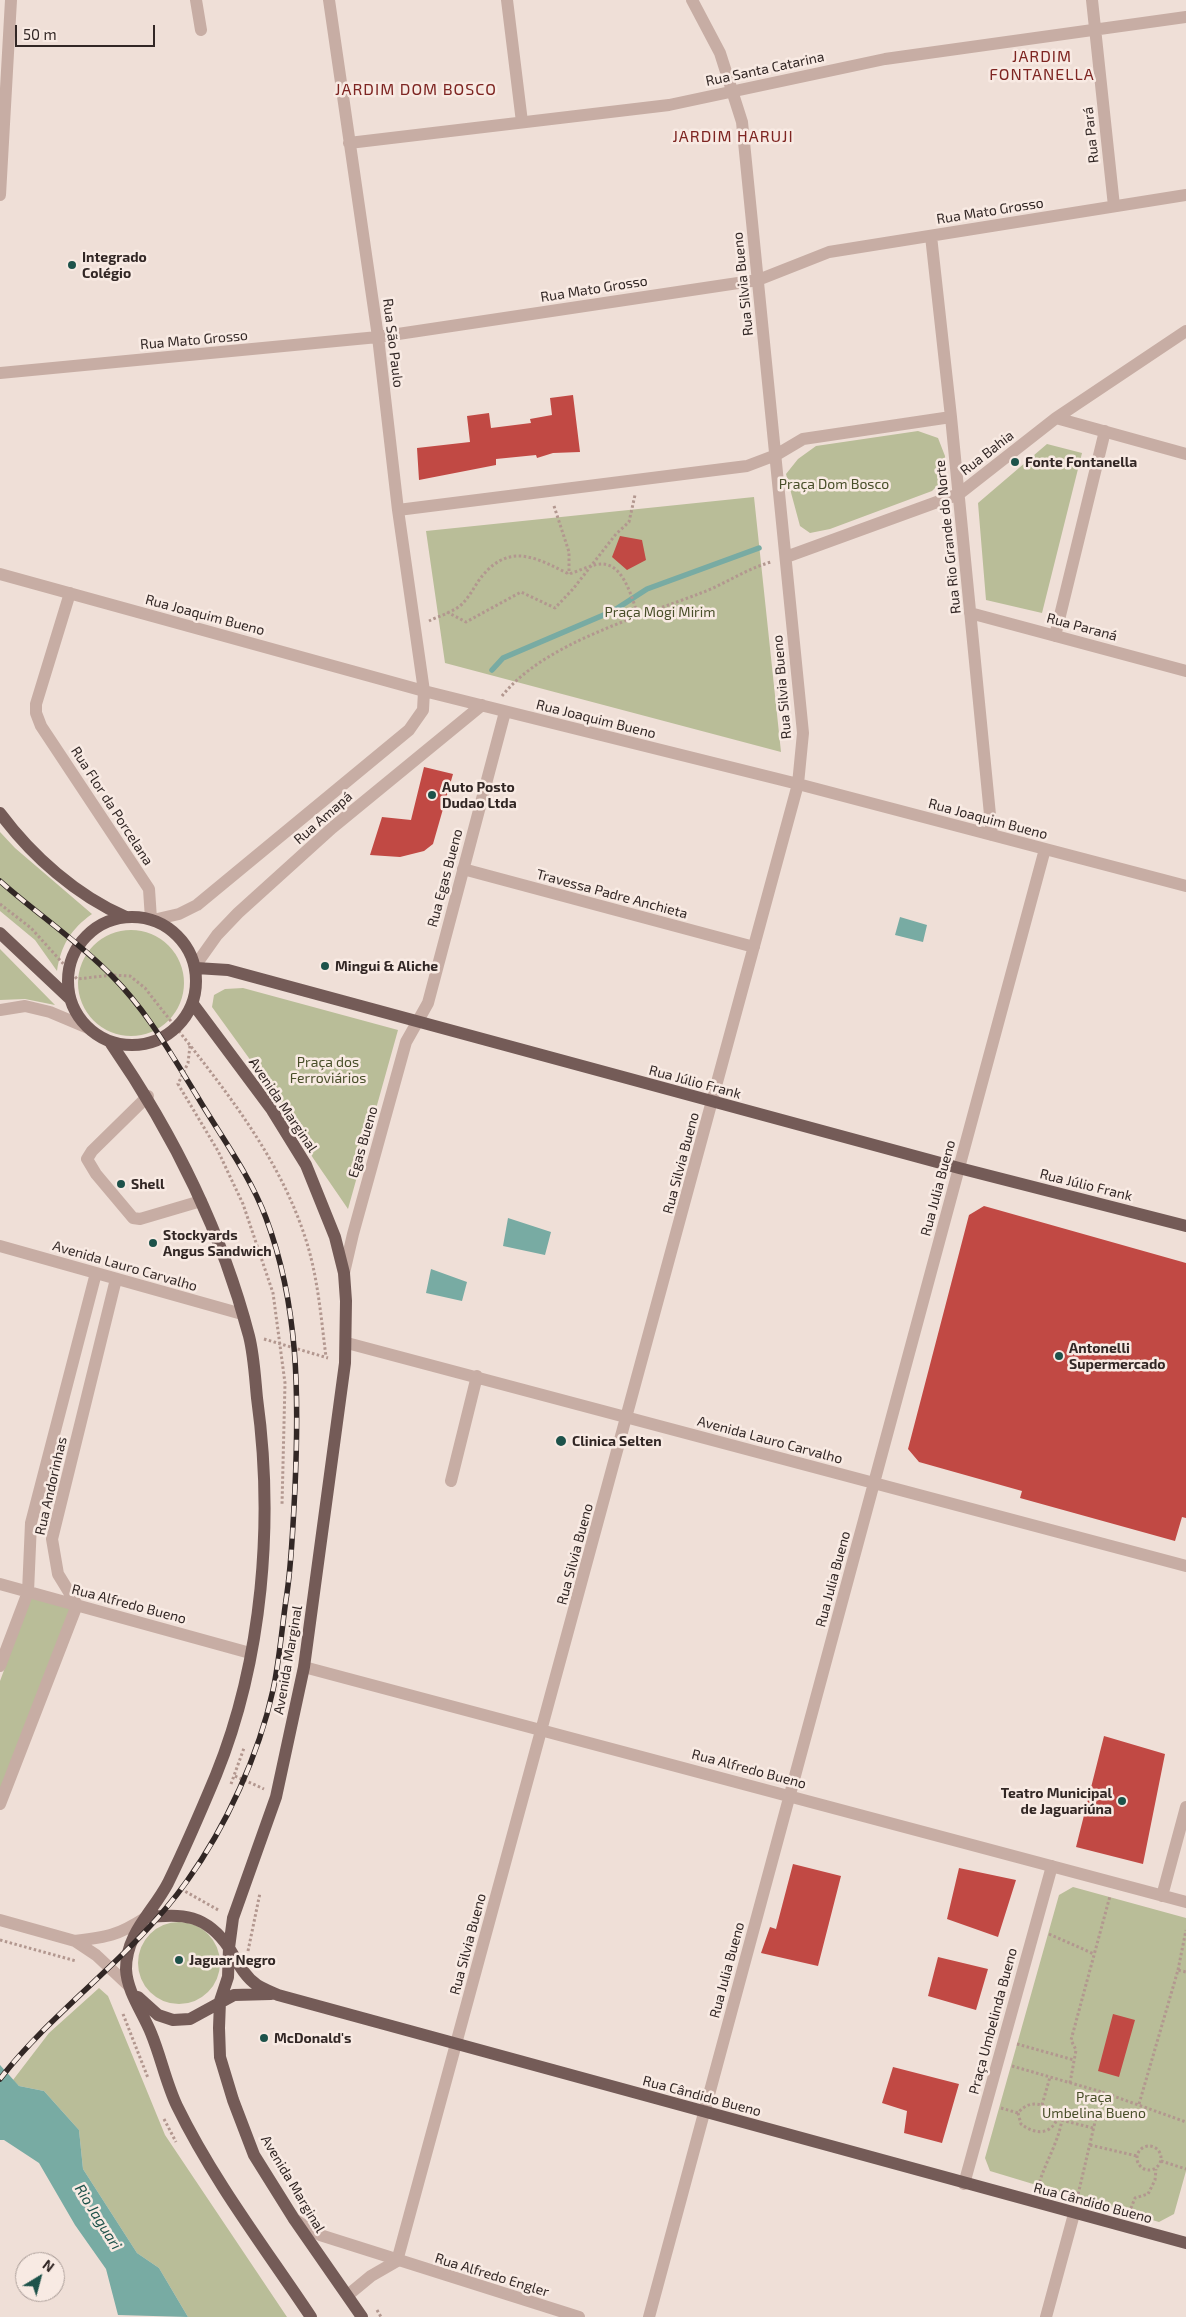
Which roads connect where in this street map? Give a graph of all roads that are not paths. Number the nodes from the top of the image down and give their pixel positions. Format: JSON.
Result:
{"nodes":[{"id":1,"x":11,"y":0,"type":"edge"},
{"id":2,"x":196,"y":0,"type":"edge"},
{"id":3,"x":329,"y":0,"type":"edge"},
{"id":4,"x":507,"y":0,"type":"edge"},
{"id":5,"x":692,"y":0,"type":"edge"},
{"id":6,"x":1092,"y":0,"type":"edge"},
{"id":7,"x":0,"y":12,"type":"edge"},
{"id":8,"x":1186,"y":17,"type":"edge"},
{"id":9,"x":10,"y":28,"type":"junction"},
{"id":10,"x":1095,"y":28,"type":"junction"},
{"id":11,"x":201,"y":30,"type":"dead end"},
{"id":12,"x":732,"y":91,"type":"junction"},
{"id":13,"x":522,"y":122,"type":"junction"},
{"id":14,"x":349,"y":143,"type":"junction"},
{"id":15,"x":0,"y":195,"type":"edge"},
{"id":16,"x":1186,"y":195,"type":"edge"},
{"id":17,"x":1114,"y":206,"type":"junction"},
{"id":18,"x":931,"y":236,"type":"junction"},
{"id":19,"x":758,"y":280,"type":"junction"},
{"id":20,"x":1186,"y":332,"type":"edge"},
{"id":21,"x":378,"y":337,"type":"junction"},
{"id":22,"x":0,"y":374,"type":"edge"},
{"id":23,"x":951,"y":417,"type":"junction"},
{"id":24,"x":1056,"y":418,"type":"junction"},
{"id":25,"x":1105,"y":431,"type":"junction"},
{"id":26,"x":1186,"y":454,"type":"edge"},
{"id":27,"x":776,"y":455,"type":"junction"},
{"id":28,"x":959,"y":494,"type":"junction"},
{"id":29,"x":398,"y":510,"type":"junction"},
{"id":30,"x":786,"y":557,"type":"junction"},
{"id":31,"x":0,"y":574,"type":"edge"},
{"id":32,"x":70,"y":593,"type":"junction"},
{"id":33,"x":970,"y":613,"type":"junction"},
{"id":34,"x":1055,"y":636,"type":"junction"},
{"id":35,"x":1186,"y":671,"type":"edge"},
{"id":36,"x":424,"y":691,"type":"junction"},
{"id":37,"x":487,"y":707,"type":"junction"},
{"id":38,"x":505,"y":712,"type":"junction"},
{"id":39,"x":798,"y":784,"type":"junction"},
{"id":40,"x":1,"y":814,"type":"edge"},
{"id":41,"x":992,"y":835,"type":"junction"},
{"id":42,"x":1045,"y":849,"type":"junction"},
{"id":43,"x":463,"y":869,"type":"junction"},
{"id":44,"x":1186,"y":886,"type":"edge"},
{"id":45,"x":126,"y":917,"type":"junction"},
{"id":46,"x":152,"y":919,"type":"junction"},
{"id":47,"x":0,"y":933,"type":"edge"},
{"id":48,"x":754,"y":947,"type":"junction"},
{"id":49,"x":195,"y":967,"type":"junction"},
{"id":50,"x":70,"y":999,"type":"junction"},
{"id":51,"x":193,"y":1004,"type":"junction"},
{"id":52,"x":0,"y":1010,"type":"edge"},
{"id":53,"x":418,"y":1022,"type":"junction"},
{"id":54,"x":88,"y":1028,"type":"junction"},
{"id":55,"x":110,"y":1042,"type":"junction"},
{"id":56,"x":148,"y":1096,"type":"junction"},
{"id":57,"x":713,"y":1102,"type":"junction"},
{"id":58,"x":959,"y":1168,"type":"junction"},
{"id":59,"x":201,"y":1201,"type":"junction"},
{"id":60,"x":1186,"y":1226,"type":"edge"},
{"id":61,"x":0,"y":1246,"type":"edge"},
{"id":62,"x":96,"y":1273,"type":"junction"},
{"id":63,"x":344,"y":1273,"type":"junction"},
{"id":64,"x":116,"y":1279,"type":"junction"},
{"id":65,"x":242,"y":1314,"type":"junction"},
{"id":66,"x":346,"y":1343,"type":"junction"},
{"id":67,"x":477,"y":1376,"type":"junction"},
{"id":68,"x":628,"y":1416,"type":"junction"},
{"id":69,"x":450,"y":1481,"type":"dead end"},
{"id":70,"x":874,"y":1484,"type":"junction"},
{"id":71,"x":1186,"y":1566,"type":"edge"},
{"id":72,"x":0,"y":1584,"type":"edge"},
{"id":73,"x":28,"y":1592,"type":"junction"},
{"id":74,"x":77,"y":1605,"type":"junction"},
{"id":75,"x":250,"y":1653,"type":"junction"},
{"id":76,"x":0,"y":1666,"type":"edge"},
{"id":77,"x":304,"y":1667,"type":"junction"},
{"id":78,"x":542,"y":1729,"type":"junction"},
{"id":79,"x":790,"y":1795,"type":"junction"},
{"id":80,"x":0,"y":1804,"type":"edge"},
{"id":81,"x":1186,"y":1807,"type":"edge"},
{"id":82,"x":1052,"y":1866,"type":"junction"},
{"id":83,"x":1162,"y":1896,"type":"junction"},
{"id":84,"x":1186,"y":1902,"type":"edge"},
{"id":85,"x":144,"y":1918,"type":"junction"},
{"id":86,"x":0,"y":1920,"type":"edge"},
{"id":87,"x":75,"y":1941,"type":"junction"},
{"id":88,"x":229,"y":1948,"type":"junction"},
{"id":89,"x":129,"y":1986,"type":"junction"},
{"id":90,"x":278,"y":1995,"type":"junction"},
{"id":91,"x":220,"y":2001,"type":"junction"},
{"id":92,"x":457,"y":2044,"type":"junction"},
{"id":93,"x":704,"y":2112,"type":"junction"},
{"id":94,"x":964,"y":2184,"type":"junction"},
{"id":95,"x":1074,"y":2214,"type":"junction"},
{"id":96,"x":294,"y":2220,"type":"junction"},
{"id":97,"x":1186,"y":2243,"type":"edge"},
{"id":98,"x":397,"y":2261,"type":"junction"},
{"id":99,"x":348,"y":2295,"type":"junction"},
{"id":100,"x":311,"y":2317,"type":"edge"},
{"id":101,"x":362,"y":2317,"type":"edge"},
{"id":102,"x":578,"y":2317,"type":"edge"},
{"id":103,"x":649,"y":2317,"type":"edge"},
{"id":104,"x":1046,"y":2317,"type":"edge"}],
"edges":[{"from":1,"to":9,"type":"street"},
{"from":2,"to":11,"type":"street"},
{"from":3,"to":14,"type":"street","name":"Rua São Paulo"},
{"from":4,"to":13,"type":"street"},
{"from":5,"to":12,"type":"street","name":"Rua Silvia Bueno"},
{"from":6,"to":10,"type":"street","name":"Rua Pará"},
{"from":7,"to":9,"type":"street"},
{"from":8,"to":10,"type":"street","name":"Rua Santa Catarina"},
{"from":9,"to":15,"type":"street"},
{"from":10,"to":12,"type":"street","name":"Rua Santa Catarina"},
{"from":10,"to":17,"type":"street","name":"Rua Pará"},
{"from":12,"to":13,"type":"street","name":"Rua Santa Catarina"},
{"from":12,"to":19,"type":"street","name":"Rua Silvia Bueno"},
{"from":13,"to":14,"type":"street","name":"Rua Santa Catarina"},
{"from":14,"to":21,"type":"street","name":"Rua São Paulo"},
{"from":16,"to":17,"type":"street","name":"Rua Mato Grosso"},
{"from":17,"to":18,"type":"street","name":"Rua Mato Grosso"},
{"from":18,"to":19,"type":"street","name":"Rua Mato Grosso"},
{"from":18,"to":23,"type":"street","name":"Rua Rio Grande do Norte"},
{"from":19,"to":21,"type":"street","name":"Rua Mato Grosso"},
{"from":19,"to":27,"type":"street","name":"Rua Silvia Bueno"},
{"from":20,"to":24,"type":"street","name":"Rua Bahia"},
{"from":21,"to":22,"type":"street","name":"Rua Mato Grosso"},
{"from":21,"to":29,"type":"street","name":"Rua São Paulo"},
{"from":23,"to":27,"type":"street"},
{"from":23,"to":28,"type":"street","name":"Rua Rio Grande do Norte"},
{"from":24,"to":25,"type":"street"},
{"from":24,"to":28,"type":"street","name":"Rua Bahia"},
{"from":25,"to":26,"type":"street"},
{"from":25,"to":34,"type":"street"},
{"from":27,"to":29,"type":"street"},
{"from":27,"to":30,"type":"street","name":"Rua Silvia Bueno"},
{"from":28,"to":30,"type":"street","name":"Rua Bahia"},
{"from":28,"to":33,"type":"street","name":"Rua Rio Grande do Norte"},
{"from":29,"to":36,"type":"street","name":"Rua São Paulo"},
{"from":30,"to":39,"type":"street","name":"Rua Silvia Bueno"},
{"from":31,"to":32,"type":"street","name":"Rua Joaquim Bueno"},
{"from":32,"to":36,"type":"street","name":"Rua Joaquim Bueno"},
{"from":32,"to":46,"type":"street","name":"Rua Flor da Porcelana"},
{"from":33,"to":34,"type":"street","name":"Rua Paraná"},
{"from":33,"to":41,"type":"street","name":"Rua Rio Grande do Norte"},
{"from":34,"to":35,"type":"street","name":"Rua Paraná"},
{"from":36,"to":37,"type":"street","name":"Rua Joaquim Bueno"},
{"from":36,"to":46,"type":"street","name":"Rua Amapá"},
{"from":37,"to":38,"type":"street","name":"Rua Joaquim Bueno"},
{"from":37,"to":49,"type":"street","name":"Rua Amapá"},
{"from":38,"to":39,"type":"street","name":"Rua Joaquim Bueno"},
{"from":38,"to":43,"type":"street","name":"Rua Egas Bueno"},
{"from":39,"to":41,"type":"street","name":"Rua Joaquim Bueno"},
{"from":39,"to":48,"type":"street","name":"Rua Silvia Bueno"},
{"from":40,"to":45,"type":"main road"},
{"from":41,"to":42,"type":"street","name":"Rua Joaquim Bueno"},
{"from":42,"to":44,"type":"street","name":"Rua Joaquim Bueno"},
{"from":42,"to":58,"type":"street","name":"Rua Julia Bueno"},
{"from":43,"to":48,"type":"street","name":"Travessa Padre Anchieta"},
{"from":43,"to":53,"type":"street","name":"Rua Egas Bueno"},
{"from":45,"to":46,"type":"main road"},
{"from":45,"to":50,"type":"main road"},
{"from":46,"to":49,"type":"main road"},
{"from":47,"to":50,"type":"main road"},
{"from":48,"to":57,"type":"street","name":"Rua Silvia Bueno"},
{"from":49,"to":51,"type":"main road"},
{"from":49,"to":53,"type":"main road","name":"Rua Júlio Frank"},
{"from":50,"to":54,"type":"main road"},
{"from":51,"to":55,"type":"main road"},
{"from":51,"to":63,"type":"main road","name":"Avenida Marginal"},
{"from":52,"to":54,"type":"street"},
{"from":53,"to":57,"type":"main road","name":"Rua Júlio Frank"},
{"from":53,"to":63,"type":"street","name":"Egas Bueno"},
{"from":54,"to":55,"type":"main road"},
{"from":55,"to":56,"type":"main road"},
{"from":56,"to":59,"type":"main road"},
{"from":56,"to":59,"type":"street"},
{"from":57,"to":58,"type":"main road","name":"Rua Júlio Frank"},
{"from":57,"to":68,"type":"street","name":"Rua Silvia Bueno"},
{"from":58,"to":60,"type":"main road","name":"Rua Júlio Frank"},
{"from":58,"to":70,"type":"street","name":"Rua Julia Bueno"},
{"from":59,"to":65,"type":"main road"},
{"from":61,"to":62,"type":"street","name":"Avenida Lauro Carvalho"},
{"from":62,"to":64,"type":"street","name":"Avenida Lauro Carvalho"},
{"from":62,"to":73,"type":"street","name":"Rua Andorinhas"},
{"from":63,"to":66,"type":"main road","name":"Avenida Marginal"},
{"from":64,"to":65,"type":"street","name":"Avenida Lauro Carvalho"},
{"from":64,"to":74,"type":"street","name":"Rua Andorinhas"},
{"from":65,"to":75,"type":"main road"},
{"from":66,"to":67,"type":"street","name":"Avenida Lauro Carvalho"},
{"from":66,"to":77,"type":"main road","name":"Avenida Marginal"},
{"from":67,"to":68,"type":"street","name":"Avenida Lauro Carvalho"},
{"from":67,"to":69,"type":"street"},
{"from":68,"to":70,"type":"street","name":"Avenida Lauro Carvalho"},
{"from":68,"to":78,"type":"street","name":"Rua Silvia Bueno"},
{"from":70,"to":71,"type":"street","name":"Avenida Lauro Carvalho"},
{"from":70,"to":79,"type":"street","name":"Rua Julia Bueno"},
{"from":72,"to":73,"type":"street","name":"Rua Alfredo Bueno"},
{"from":73,"to":74,"type":"street","name":"Rua Alfredo Bueno"},
{"from":73,"to":76,"type":"street","name":"Rua Andorinhas"},
{"from":74,"to":75,"type":"street","name":"Rua Alfredo Bueno"},
{"from":74,"to":80,"type":"street"},
{"from":75,"to":85,"type":"main road"},
{"from":77,"to":78,"type":"street","name":"Rua Alfredo Bueno"},
{"from":77,"to":88,"type":"main road","name":"Avenida Marginal"},
{"from":78,"to":79,"type":"street","name":"Rua Alfredo Bueno"},
{"from":78,"to":92,"type":"street","name":"Rua Silvia Bueno"},
{"from":79,"to":82,"type":"street","name":"Rua Alfredo Bueno"},
{"from":79,"to":93,"type":"street","name":"Rua Julia Bueno"},
{"from":81,"to":83,"type":"street"},
{"from":82,"to":83,"type":"street","name":"Rua Alfredo Bueno"},
{"from":82,"to":94,"type":"street","name":"Praça Umbelinda Bueno"},
{"from":83,"to":84,"type":"street","name":"Rua Alfredo Bueno"},
{"from":85,"to":87,"type":"street"},
{"from":85,"to":88,"type":"main road"},
{"from":85,"to":89,"type":"main road"},
{"from":86,"to":87,"type":"street"},
{"from":87,"to":89,"type":"street"},
{"from":88,"to":90,"type":"main road","name":"Rua Cândido Bueno"},
{"from":88,"to":91,"type":"main road","name":"Avenida Marginal"},
{"from":89,"to":91,"type":"main road"},
{"from":89,"to":100,"type":"main road"},
{"from":90,"to":91,"type":"main road"},
{"from":90,"to":92,"type":"main road","name":"Rua Cândido Bueno"},
{"from":91,"to":96,"type":"main road","name":"Avenida Marginal"},
{"from":92,"to":93,"type":"main road","name":"Rua Cândido Bueno"},
{"from":92,"to":98,"type":"street","name":"Rua Silvia Bueno"},
{"from":93,"to":94,"type":"main road","name":"Rua Cândido Bueno"},
{"from":93,"to":103,"type":"street","name":"Rua Julia Bueno"},
{"from":94,"to":95,"type":"main road","name":"Rua Cândido Bueno"},
{"from":95,"to":97,"type":"main road","name":"Rua Cândido Bueno"},
{"from":95,"to":104,"type":"street"},
{"from":96,"to":98,"type":"street","name":"Rua Alfredo Engler"},
{"from":96,"to":99,"type":"main road","name":"Avenida Marginal"},
{"from":98,"to":99,"type":"street"},
{"from":98,"to":102,"type":"street","name":"Rua Alfredo Engler"},
{"from":99,"to":101,"type":"main road","name":"Avenida Marginal"}]}
